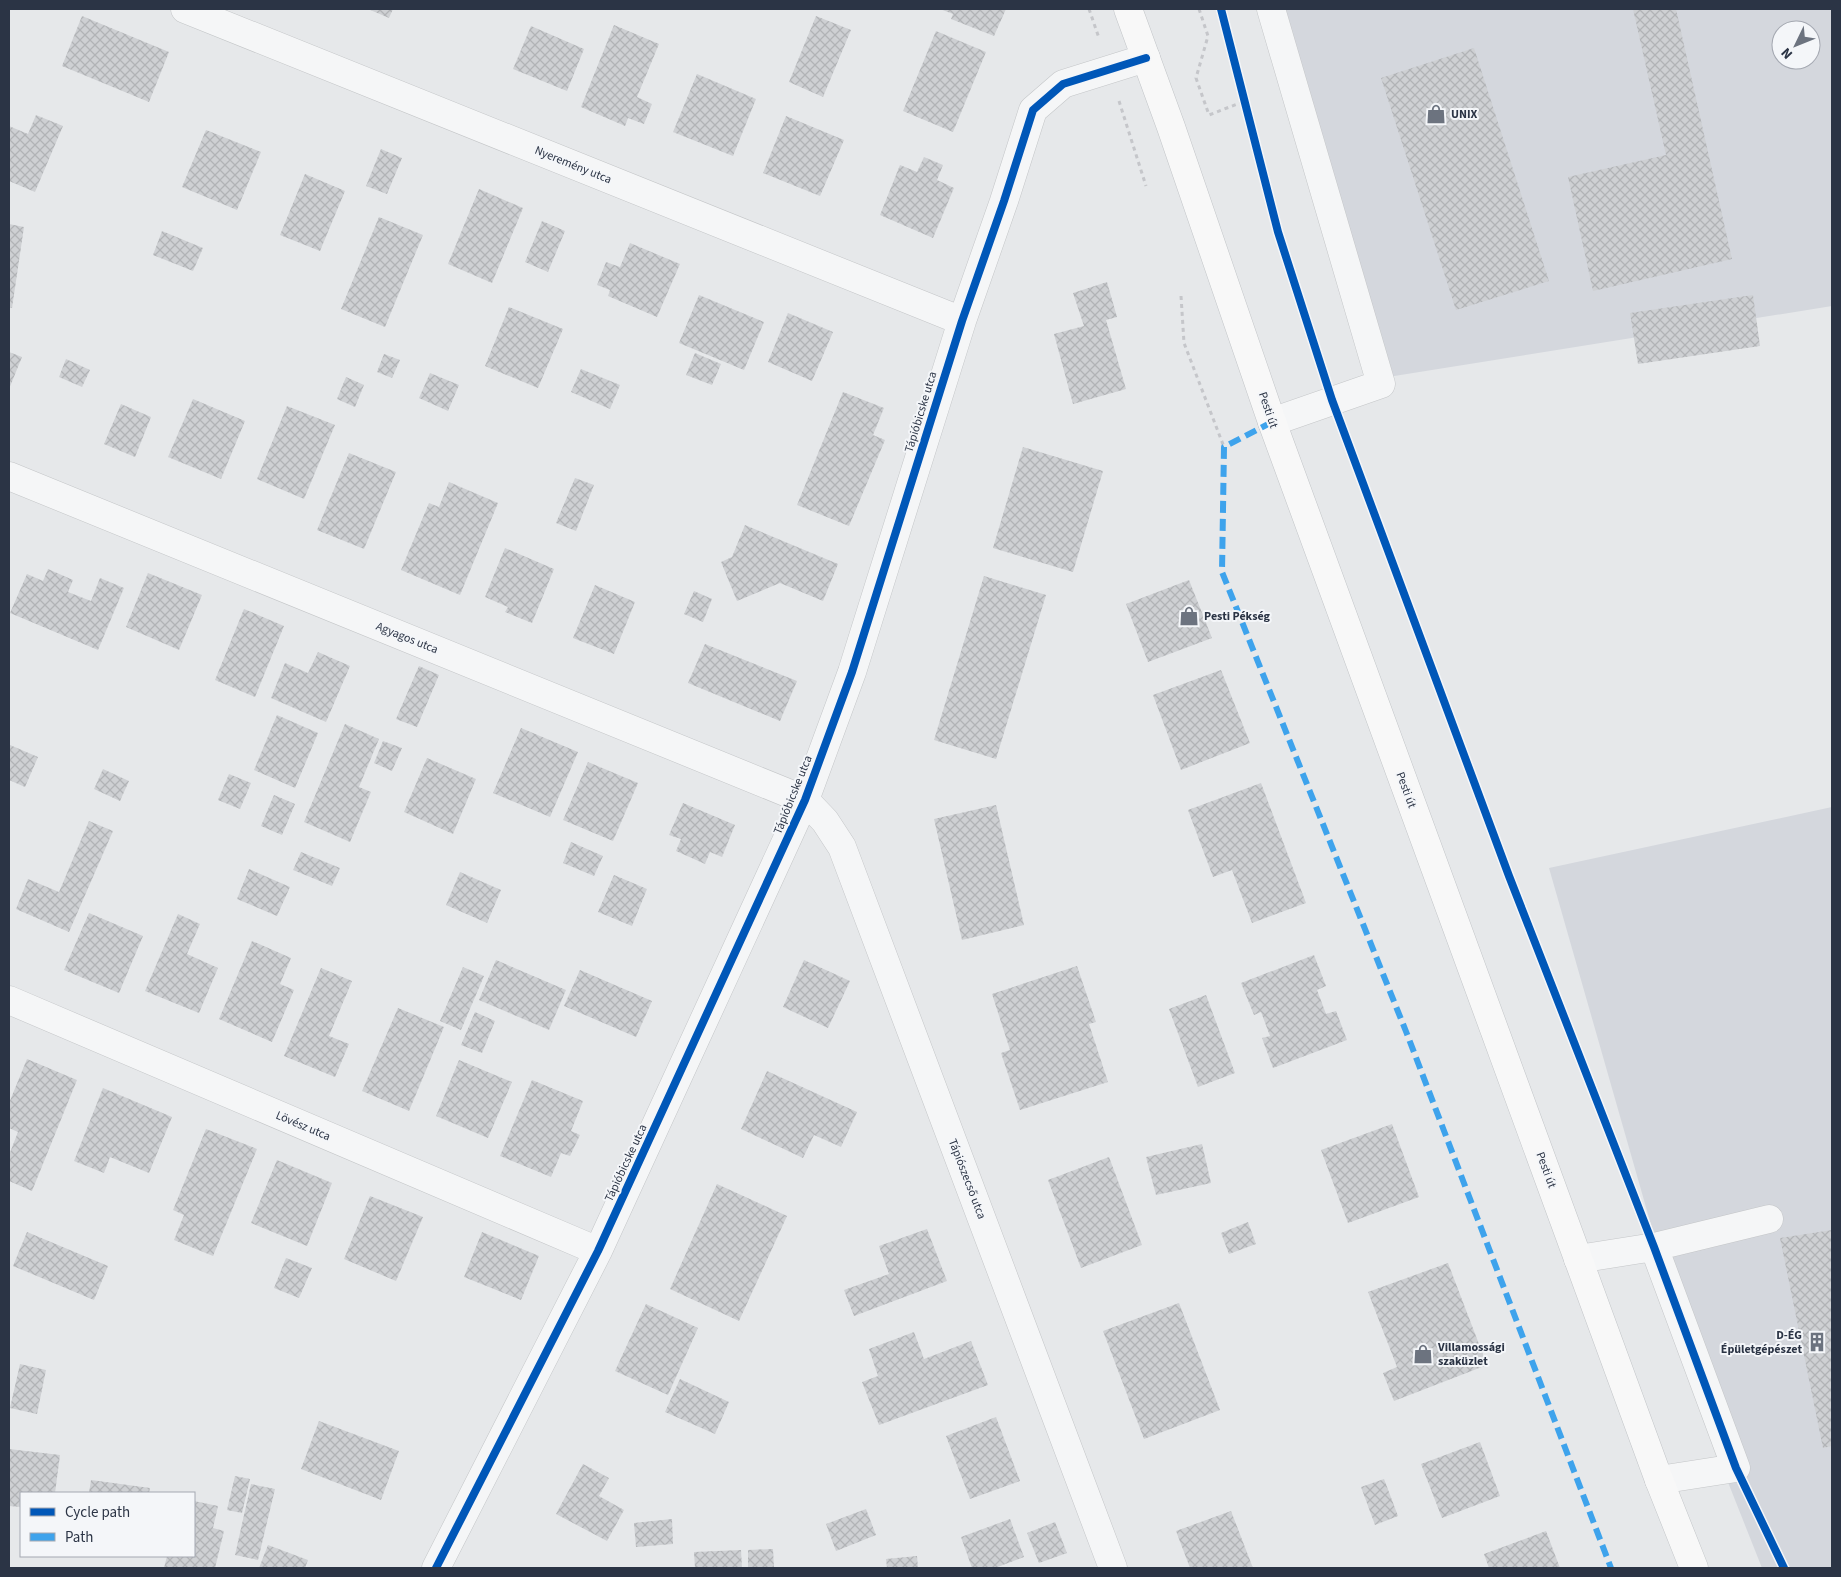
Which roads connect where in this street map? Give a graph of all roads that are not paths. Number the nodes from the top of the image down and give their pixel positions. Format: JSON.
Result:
{"nodes":[{"id":1,"x":185,"y":9,"type":"edge"},
{"id":2,"x":1128,"y":9,"type":"edge"},
{"id":3,"x":1272,"y":9,"type":"edge"},
{"id":4,"x":1146,"y":58,"type":"junction"},
{"id":5,"x":962,"y":321,"type":"junction"},
{"id":6,"x":1272,"y":422,"type":"junction"},
{"id":7,"x":9,"y":476,"type":"edge"},
{"id":8,"x":805,"y":800,"type":"junction"},
{"id":9,"x":9,"y":1000,"type":"edge"},
{"id":10,"x":1769,"y":1219,"type":"dead end"},
{"id":11,"x":1654,"y":1247,"type":"junction"},
{"id":12,"x":598,"y":1251,"type":"junction"},
{"id":13,"x":1578,"y":1259,"type":"junction"},
{"id":14,"x":1659,"y":1480,"type":"junction"},
{"id":15,"x":436,"y":1568,"type":"edge"},
{"id":16,"x":1113,"y":1568,"type":"edge"},
{"id":17,"x":1694,"y":1568,"type":"edge"}],
"edges":[{"from":1,"to":5,"type":"street","name":"Nyeremény utca"},
{"from":2,"to":4,"type":"main road","name":"Pesti út"},
{"from":3,"to":6,"type":"street"},
{"from":4,"to":5,"type":"street","name":"Tápióbicske utca"},
{"from":4,"to":6,"type":"main road","name":"Pesti út"},
{"from":5,"to":8,"type":"street","name":"Tápióbicske utca"},
{"from":6,"to":13,"type":"main road","name":"Pesti út"},
{"from":7,"to":8,"type":"street","name":"Agyagos utca"},
{"from":8,"to":12,"type":"street","name":"Tápióbicske utca"},
{"from":8,"to":16,"type":"street","name":"Tápiószecső utca"},
{"from":9,"to":12,"type":"street","name":"Lövész utca"},
{"from":10,"to":11,"type":"street"},
{"from":11,"to":13,"type":"street"},
{"from":11,"to":14,"type":"street"},
{"from":12,"to":15,"type":"street","name":"Tápióbicske utca"},
{"from":13,"to":14,"type":"main road","name":"Pesti út"},
{"from":14,"to":17,"type":"main road","name":"Pesti út"}]}
